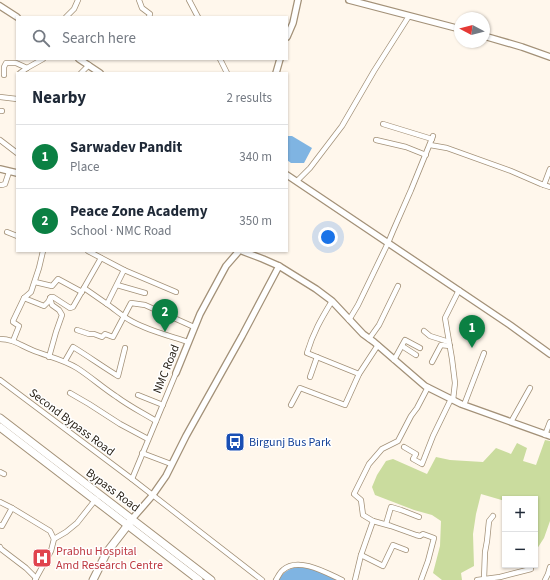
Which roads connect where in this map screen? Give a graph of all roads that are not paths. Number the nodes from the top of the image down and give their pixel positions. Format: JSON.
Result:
{"nodes":[{"id":1,"x":78,"y":0,"type":"edge"},
{"id":2,"x":139,"y":0,"type":"edge"},
{"id":3,"x":189,"y":0,"type":"edge"},
{"id":4,"x":298,"y":0,"type":"edge"},
{"id":5,"x":349,"y":0,"type":"edge"},
{"id":6,"x":0,"y":6,"type":"edge"},
{"id":7,"x":16,"y":16,"type":"edge"},
{"id":8,"x":67,"y":16,"type":"edge"},
{"id":9,"x":149,"y":16,"type":"edge"},
{"id":10,"x":197,"y":16,"type":"edge"},
{"id":11,"x":409,"y":16,"type":"junction"},
{"id":12,"x":454,"y":27,"type":"edge"},
{"id":13,"x":288,"y":36,"type":"edge"},
{"id":14,"x":490,"y":38,"type":"edge"},
{"id":15,"x":550,"y":57,"type":"edge"},
{"id":16,"x":41,"y":60,"type":"edge"},
{"id":17,"x":81,"y":60,"type":"edge"},
{"id":18,"x":220,"y":60,"type":"edge"},
{"id":19,"x":280,"y":60,"type":"edge"},
{"id":20,"x":89,"y":65,"type":"junction"},
{"id":21,"x":27,"y":68,"type":"junction"},
{"id":22,"x":21,"y":72,"type":"edge"},
{"id":23,"x":82,"y":72,"type":"edge"},
{"id":24,"x":99,"y":72,"type":"edge"},
{"id":25,"x":226,"y":72,"type":"edge"},
{"id":26,"x":276,"y":72,"type":"edge"},
{"id":27,"x":4,"y":75,"type":"dead end"},
{"id":28,"x":0,"y":97,"type":"edge"},
{"id":29,"x":16,"y":100,"type":"edge"},
{"id":30,"x":383,"y":124,"type":"dead end"},
{"id":31,"x":0,"y":140,"type":"edge"},
{"id":32,"x":376,"y":140,"type":"dead end"},
{"id":33,"x":430,"y":145,"type":"junction"},
{"id":34,"x":16,"y":152,"type":"edge"},
{"id":35,"x":426,"y":155,"type":"junction"},
{"id":36,"x":0,"y":169,"type":"edge"},
{"id":37,"x":550,"y":169,"type":"edge"},
{"id":38,"x":8,"y":172,"type":"junction"},
{"id":39,"x":16,"y":173,"type":"edge"},
{"id":40,"x":288,"y":176,"type":"edge"},
{"id":41,"x":296,"y":181,"type":"junction"},
{"id":42,"x":0,"y":184,"type":"edge"},
{"id":43,"x":544,"y":185,"type":"junction"},
{"id":44,"x":550,"y":187,"type":"edge"},
{"id":45,"x":7,"y":232,"type":"dead end"},
{"id":46,"x":16,"y":236,"type":"edge"},
{"id":47,"x":388,"y":243,"type":"junction"},
{"id":48,"x":43,"y":252,"type":"edge"},
{"id":49,"x":90,"y":252,"type":"edge"},
{"id":50,"x":240,"y":252,"type":"edge"},
{"id":51,"x":244,"y":252,"type":"edge"},
{"id":52,"x":101,"y":258,"type":"junction"},
{"id":53,"x":279,"y":266,"type":"junction"},
{"id":54,"x":124,"y":270,"type":"junction"},
{"id":55,"x":35,"y":282,"type":"junction"},
{"id":56,"x":117,"y":285,"type":"junction"},
{"id":57,"x":398,"y":286,"type":"dead end"},
{"id":58,"x":83,"y":290,"type":"junction"},
{"id":59,"x":459,"y":290,"type":"junction"},
{"id":60,"x":176,"y":292,"type":"dead end"},
{"id":61,"x":145,"y":293,"type":"dead end"},
{"id":62,"x":24,"y":298,"type":"junction"},
{"id":63,"x":50,"y":298,"type":"junction"},
{"id":64,"x":332,"y":301,"type":"junction"},
{"id":65,"x":108,"y":304,"type":"junction"},
{"id":66,"x":124,"y":317,"type":"junction"},
{"id":67,"x":349,"y":320,"type":"junction"},
{"id":68,"x":194,"y":327,"type":"junction"},
{"id":69,"x":76,"y":330,"type":"dead end"},
{"id":70,"x":424,"y":332,"type":"dead end"},
{"id":71,"x":430,"y":336,"type":"junction"},
{"id":72,"x":0,"y":339,"type":"edge"},
{"id":73,"x":369,"y":339,"type":"junction"},
{"id":74,"x":13,"y":341,"type":"junction"},
{"id":75,"x":427,"y":341,"type":"dead end"},
{"id":76,"x":188,"y":342,"type":"junction"},
{"id":77,"x":449,"y":344,"type":"junction"},
{"id":78,"x":378,"y":345,"type":"junction"},
{"id":79,"x":402,"y":346,"type":"junction"},
{"id":80,"x":125,"y":348,"type":"dead end"},
{"id":81,"x":420,"y":348,"type":"dead end"},
{"id":82,"x":484,"y":353,"type":"dead end"},
{"id":83,"x":550,"y":354,"type":"edge"},
{"id":84,"x":416,"y":355,"type":"dead end"},
{"id":85,"x":49,"y":357,"type":"junction"},
{"id":86,"x":317,"y":357,"type":"junction"},
{"id":87,"x":394,"y":360,"type":"junction"},
{"id":88,"x":65,"y":361,"type":"junction"},
{"id":89,"x":432,"y":362,"type":"dead end"},
{"id":90,"x":176,"y":373,"type":"joint"},
{"id":91,"x":359,"y":374,"type":"junction"},
{"id":92,"x":310,"y":377,"type":"dead end"},
{"id":93,"x":0,"y":380,"type":"edge"},
{"id":94,"x":428,"y":387,"type":"junction"},
{"id":95,"x":530,"y":388,"type":"dead end"},
{"id":96,"x":70,"y":392,"type":"dead end"},
{"id":97,"x":138,"y":395,"type":"dead end"},
{"id":98,"x":452,"y":399,"type":"junction"},
{"id":99,"x":464,"y":404,"type":"junction"},
{"id":100,"x":163,"y":405,"type":"junction"},
{"id":101,"x":291,"y":405,"type":"dead end"},
{"id":102,"x":0,"y":418,"type":"edge"},
{"id":103,"x":156,"y":421,"type":"junction"},
{"id":104,"x":511,"y":422,"type":"junction"},
{"id":105,"x":550,"y":422,"type":"edge"},
{"id":106,"x":0,"y":427,"type":"edge"},
{"id":107,"x":547,"y":435,"type":"edge"},
{"id":108,"x":148,"y":438,"type":"junction"},
{"id":109,"x":404,"y":447,"type":"dead end"},
{"id":110,"x":142,"y":453,"type":"junction"},
{"id":111,"x":171,"y":464,"type":"junction"},
{"id":112,"x":132,"y":479,"type":"junction"},
{"id":113,"x":152,"y":496,"type":"junction"},
{"id":114,"x":97,"y":497,"type":"junction"},
{"id":115,"x":0,"y":502,"type":"edge"},
{"id":116,"x":12,"y":508,"type":"junction"},
{"id":117,"x":493,"y":516,"type":"dead end"},
{"id":118,"x":418,"y":517,"type":"dead end"},
{"id":119,"x":373,"y":521,"type":"junction"},
{"id":120,"x":130,"y":522,"type":"junction"},
{"id":121,"x":386,"y":524,"type":"junction"},
{"id":122,"x":1,"y":526,"type":"edge"},
{"id":123,"x":54,"y":539,"type":"junction"},
{"id":124,"x":0,"y":547,"type":"edge"},
{"id":125,"x":406,"y":550,"type":"dead end"},
{"id":126,"x":361,"y":555,"type":"junction"},
{"id":127,"x":550,"y":567,"type":"edge"},
{"id":128,"x":531,"y":569,"type":"dead end"},
{"id":129,"x":549,"y":575,"type":"edge"},
{"id":130,"x":35,"y":579,"type":"edge"},
{"id":131,"x":484,"y":579,"type":"junction"},
{"id":132,"x":492,"y":579,"type":"edge"},
{"id":133,"x":93,"y":580,"type":"edge"},
{"id":134,"x":199,"y":580,"type":"edge"},
{"id":135,"x":211,"y":580,"type":"edge"},
{"id":136,"x":262,"y":580,"type":"edge"},
{"id":137,"x":276,"y":580,"type":"edge"},
{"id":138,"x":342,"y":580,"type":"edge"},
{"id":139,"x":355,"y":580,"type":"edge"},
{"id":140,"x":421,"y":580,"type":"edge"},
{"id":141,"x":477,"y":580,"type":"edge"},
{"id":142,"x":545,"y":580,"type":"edge"}],
"edges":[{"from":1,"to":8,"type":"street"},
{"from":2,"to":9,"type":"street"},
{"from":3,"to":10,"type":"street"},
{"from":4,"to":13,"type":"street"},
{"from":5,"to":11,"type":"street"},
{"from":6,"to":7,"type":"street"},
{"from":11,"to":12,"type":"street"},
{"from":11,"to":41,"type":"street"},
{"from":14,"to":15,"type":"street"},
{"from":16,"to":21,"type":"street"},
{"from":17,"to":20,"type":"street"},
{"from":18,"to":25,"type":"street"},
{"from":19,"to":26,"type":"street"},
{"from":20,"to":23,"type":"street"},
{"from":20,"to":24,"type":"street"},
{"from":21,"to":22,"type":"street"},
{"from":21,"to":27,"type":"street"},
{"from":28,"to":29,"type":"street"},
{"from":30,"to":33,"type":"street"},
{"from":31,"to":34,"type":"street"},
{"from":32,"to":35,"type":"street"},
{"from":33,"to":35,"type":"street"},
{"from":33,"to":43,"type":"street"},
{"from":35,"to":47,"type":"street"},
{"from":36,"to":38,"type":"street"},
{"from":37,"to":43,"type":"street"},
{"from":38,"to":39,"type":"street"},
{"from":38,"to":42,"type":"street"},
{"from":40,"to":41,"type":"street"},
{"from":41,"to":47,"type":"street"},
{"from":43,"to":44,"type":"street"},
{"from":45,"to":46,"type":"street"},
{"from":47,"to":59,"type":"street"},
{"from":47,"to":67,"type":"street"},
{"from":48,"to":55,"type":"street"},
{"from":49,"to":52,"type":"street"},
{"from":50,"to":68,"type":"street","name":"NMC Road"},
{"from":51,"to":53,"type":"street"},
{"from":52,"to":54,"type":"street"},
{"from":52,"to":58,"type":"street"},
{"from":53,"to":64,"type":"street"},
{"from":53,"to":111,"type":"street"},
{"from":54,"to":56,"type":"street"},
{"from":54,"to":60,"type":"street"},
{"from":55,"to":58,"type":"street"},
{"from":55,"to":62,"type":"street"},
{"from":56,"to":61,"type":"street"},
{"from":56,"to":65,"type":"street"},
{"from":57,"to":73,"type":"street"},
{"from":58,"to":63,"type":"street"},
{"from":58,"to":65,"type":"street"},
{"from":59,"to":77,"type":"street"},
{"from":59,"to":83,"type":"street"},
{"from":62,"to":63,"type":"street"},
{"from":62,"to":74,"type":"street"},
{"from":63,"to":85,"type":"street"},
{"from":64,"to":67,"type":"street"},
{"from":64,"to":86,"type":"street"},
{"from":65,"to":66,"type":"street"},
{"from":66,"to":68,"type":"street"},
{"from":66,"to":69,"type":"street"},
{"from":66,"to":76,"type":"street"},
{"from":67,"to":73,"type":"street"},
{"from":68,"to":76,"type":"street","name":"NMC Road"},
{"from":70,"to":71,"type":"street"},
{"from":71,"to":75,"type":"street"},
{"from":71,"to":77,"type":"street"},
{"from":72,"to":74,"type":"street"},
{"from":73,"to":78,"type":"street"},
{"from":74,"to":85,"type":"street"},
{"from":76,"to":90,"type":"street","name":"NMC Road"},
{"from":77,"to":89,"type":"street"},
{"from":77,"to":98,"type":"street"},
{"from":78,"to":87,"type":"street"},
{"from":78,"to":91,"type":"street"},
{"from":79,"to":81,"type":"street"},
{"from":79,"to":84,"type":"street"},
{"from":79,"to":87,"type":"street"},
{"from":80,"to":88,"type":"street"},
{"from":82,"to":99,"type":"street"},
{"from":85,"to":88,"type":"street"},
{"from":86,"to":91,"type":"street"},
{"from":86,"to":92,"type":"street"},
{"from":87,"to":94,"type":"street"},
{"from":88,"to":103,"type":"street"},
{"from":90,"to":100,"type":"street","name":"NMC Road"},
{"from":91,"to":101,"type":"street"},
{"from":93,"to":112,"type":"street","name":"Second Bypass Road"},
{"from":94,"to":98,"type":"street"},
{"from":94,"to":119,"type":"street"},
{"from":95,"to":104,"type":"street"},
{"from":96,"to":108,"type":"street"},
{"from":97,"to":100,"type":"street"},
{"from":98,"to":99,"type":"street"},
{"from":98,"to":109,"type":"street"},
{"from":99,"to":104,"type":"street"},
{"from":100,"to":103,"type":"street","name":"NMC Road"},
{"from":102,"to":114,"type":"main road","name":"Bypass Road"},
{"from":103,"to":108,"type":"street","name":"NMC Road"},
{"from":104,"to":107,"type":"street"},
{"from":105,"to":107,"type":"street"},
{"from":106,"to":114,"type":"main road","name":"Bypass Road"},
{"from":108,"to":110,"type":"street","name":"NMC Road"},
{"from":110,"to":111,"type":"street"},
{"from":110,"to":112,"type":"street","name":"NMC Road"},
{"from":111,"to":113,"type":"street"},
{"from":112,"to":113,"type":"street","name":"Second Bypass Road"},
{"from":113,"to":120,"type":"street"},
{"from":113,"to":136,"type":"street"},
{"from":114,"to":120,"type":"main road","name":"Bypass Road"},
{"from":114,"to":123,"type":"street"},
{"from":115,"to":116,"type":"street"},
{"from":116,"to":122,"type":"street"},
{"from":116,"to":123,"type":"street"},
{"from":117,"to":131,"type":"street"},
{"from":118,"to":121,"type":"street"},
{"from":119,"to":121,"type":"street"},
{"from":119,"to":126,"type":"street"},
{"from":120,"to":133,"type":"main road"},
{"from":120,"to":134,"type":"main road","name":"Bypass Road"},
{"from":120,"to":135,"type":"main road","name":"Bypass Road"},
{"from":121,"to":140,"type":"street"},
{"from":123,"to":130,"type":"street"},
{"from":124,"to":130,"type":"street"},
{"from":125,"to":126,"type":"street"},
{"from":126,"to":139,"type":"street"},
{"from":127,"to":129,"type":"street"},
{"from":128,"to":132,"type":"street"},
{"from":129,"to":142,"type":"street"},
{"from":131,"to":132,"type":"street"},
{"from":131,"to":141,"type":"street"},
{"from":137,"to":138,"type":"street"}]}
